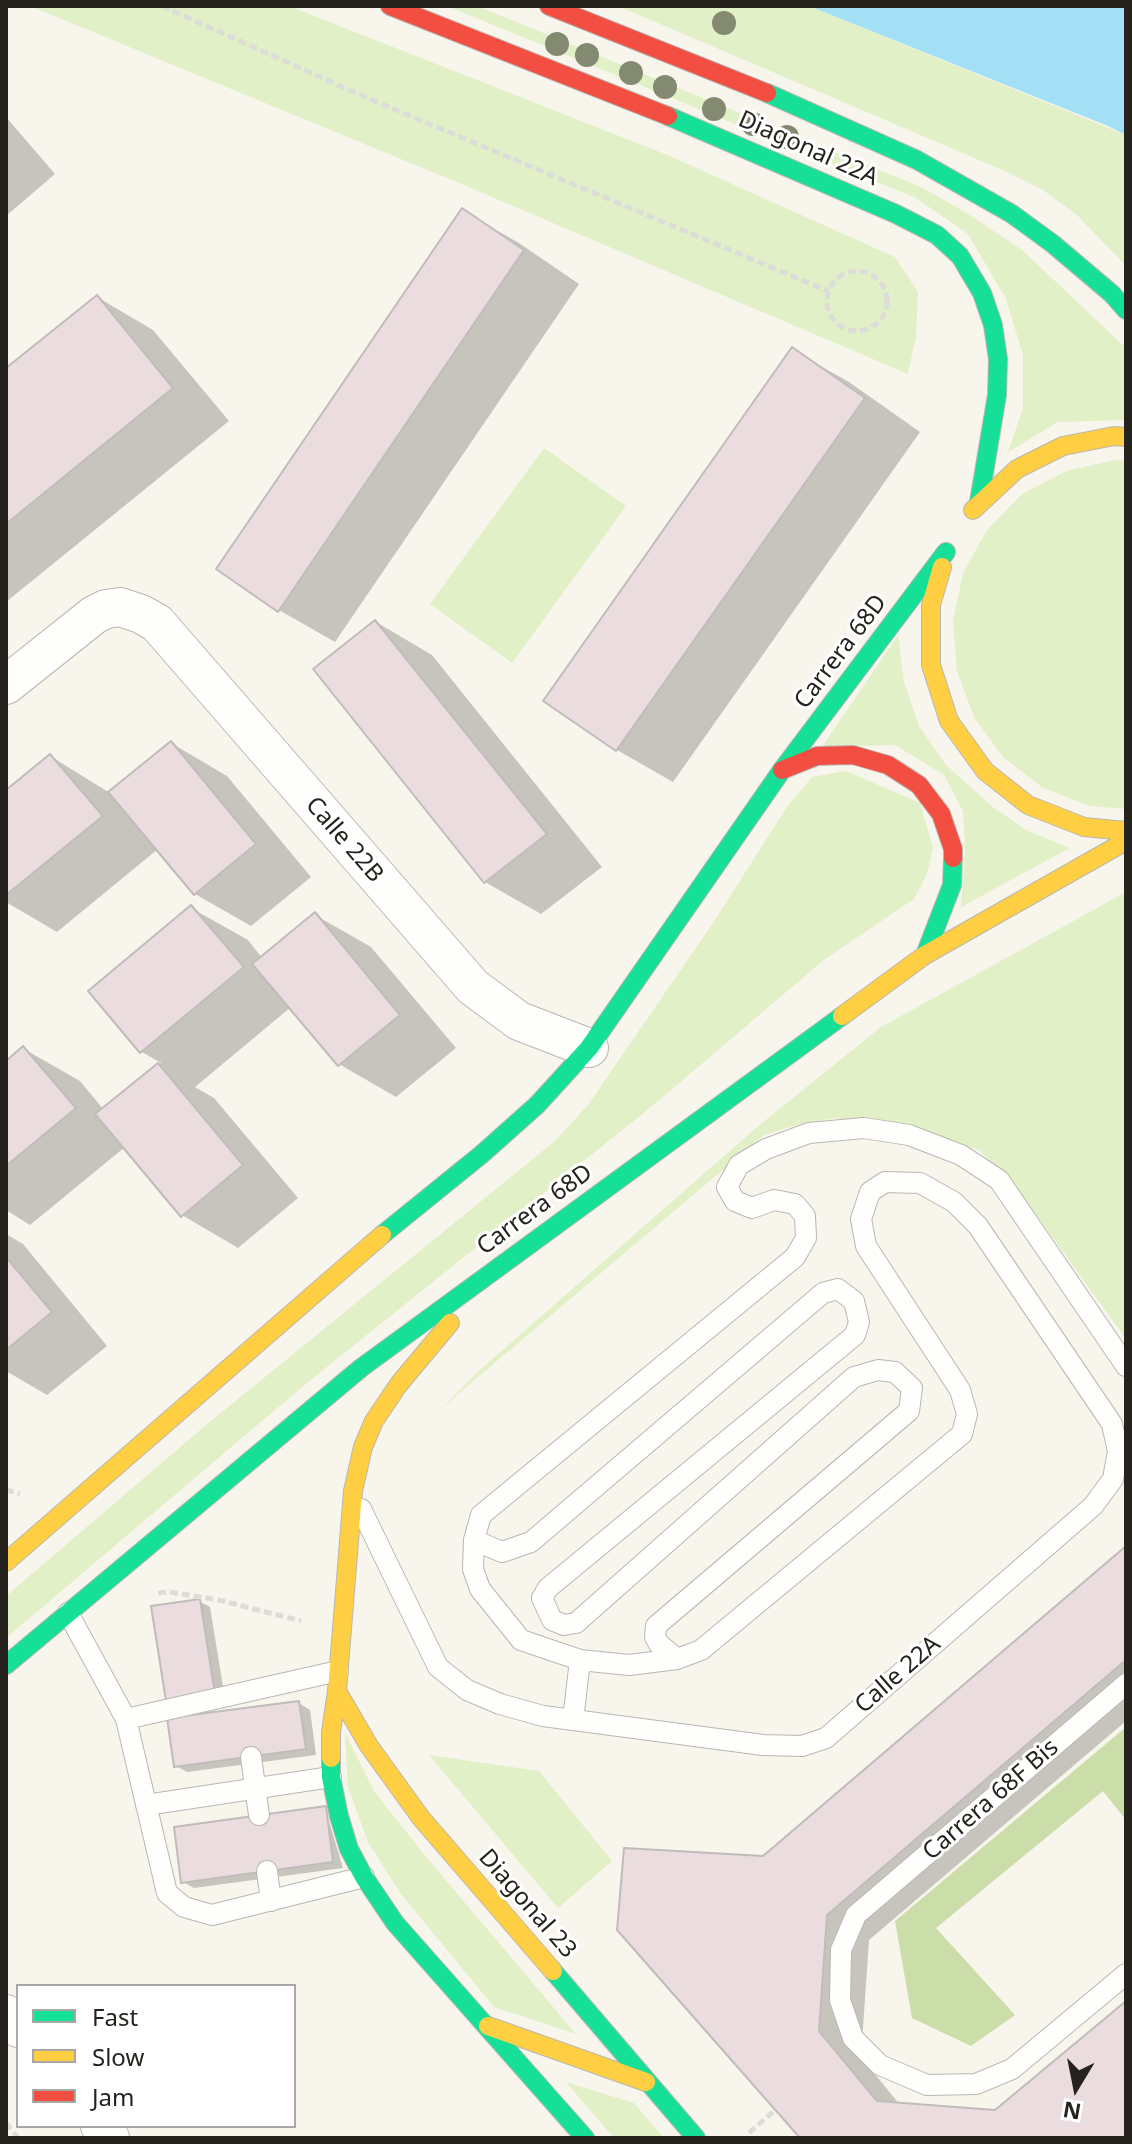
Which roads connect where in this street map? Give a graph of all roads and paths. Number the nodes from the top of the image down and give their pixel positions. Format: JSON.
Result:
{"nodes":[{"id":1,"x":162,"y":6,"type":"edge"},
{"id":2,"x":390,"y":6,"type":"edge"},
{"id":3,"x":549,"y":6,"type":"edge"},
{"id":4,"x":828,"y":291,"type":"junction"},
{"id":5,"x":1126,"y":310,"type":"edge"},
{"id":6,"x":1126,"y":437,"type":"edge"},
{"id":7,"x":979,"y":502,"type":"junction"},
{"id":8,"x":953,"y":539,"type":"junction"},
{"id":9,"x":6,"y":685,"type":"edge"},
{"id":10,"x":782,"y":770,"type":"junction"},
{"id":11,"x":1126,"y":831,"type":"edge"},
{"id":12,"x":1126,"y":841,"type":"edge"},
{"id":13,"x":925,"y":955,"type":"junction"},
{"id":14,"x":589,"y":1048,"type":"junction"},
{"id":15,"x":498,"y":1266,"type":"junction"},
{"id":16,"x":1126,"y":1366,"type":"edge"},
{"id":17,"x":353,"y":1491,"type":"junction"},
{"id":18,"x":474,"y":1540,"type":"junction"},
{"id":19,"x":6,"y":1562,"type":"edge"},
{"id":20,"x":105,"y":1582,"type":"junction"},
{"id":21,"x":68,"y":1613,"type":"junction"},
{"id":22,"x":341,"y":1631,"type":"junction"},
{"id":23,"x":677,"y":1659,"type":"junction"},
{"id":24,"x":580,"y":1660,"type":"junction"},
{"id":25,"x":6,"y":1665,"type":"edge"},
{"id":26,"x":338,"y":1681,"type":"junction"},
{"id":27,"x":1126,"y":1684,"type":"edge"},
{"id":28,"x":126,"y":1719,"type":"junction"},
{"id":29,"x":573,"y":1720,"type":"junction"},
{"id":30,"x":251,"y":1757,"type":"dead end"},
{"id":31,"x":331,"y":1777,"type":"junction"},
{"id":32,"x":256,"y":1788,"type":"junction"},
{"id":33,"x":146,"y":1805,"type":"junction"},
{"id":34,"x":259,"y":1815,"type":"dead end"},
{"id":35,"x":267,"y":1871,"type":"dead end"},
{"id":36,"x":364,"y":1877,"type":"junction"},
{"id":37,"x":271,"y":1901,"type":"junction"},
{"id":38,"x":1126,"y":1974,"type":"edge"},
{"id":39,"x":487,"y":2025,"type":"junction"},
{"id":40,"x":648,"y":2082,"type":"junction"},
{"id":41,"x":775,"y":2110,"type":"dead end"},
{"id":42,"x":6,"y":2123,"type":"edge"},
{"id":43,"x":749,"y":2133,"type":"dead end"},
{"id":44,"x":18,"y":2138,"type":"edge"},
{"id":45,"x":585,"y":2138,"type":"edge"},
{"id":46,"x":696,"y":2138,"type":"edge"}],
"edges":[{"from":1,"to":4,"type":"path"},
{"from":2,"to":7,"type":"main road","name":"Diagonal 22A"},
{"from":3,"to":5,"type":"main road","name":"Diagonal 22A"},
{"from":4,"to":4,"type":"path"},
{"from":6,"to":7,"type":"main road","name":"Carrera 68D"},
{"from":7,"to":8,"type":"main road","name":"Carrera 68D"},
{"from":8,"to":10,"type":"main road","name":"Carrera 68D"},
{"from":8,"to":11,"type":"main road"},
{"from":9,"to":14,"type":"street","name":"Calle 22B"},
{"from":10,"to":13,"type":"main road"},
{"from":10,"to":14,"type":"main road","name":"Carrera 68D"},
{"from":12,"to":13,"type":"main road","name":"Carrera 68D"},
{"from":13,"to":15,"type":"main road","name":"Carrera 68D"},
{"from":14,"to":19,"type":"main road","name":"Carrera 68D"},
{"from":15,"to":17,"type":"main road"},
{"from":15,"to":20,"type":"main road","name":"Carrera 68D"},
{"from":16,"to":18,"type":"lane"},
{"from":17,"to":22,"type":"main road"},
{"from":17,"to":29,"type":"lane","name":"Calle 22A"},
{"from":18,"to":23,"type":"lane"},
{"from":18,"to":24,"type":"lane"},
{"from":20,"to":21,"type":"main road","name":"Carrera 68D"},
{"from":20,"to":22,"type":"path"},
{"from":21,"to":25,"type":"main road","name":"Carrera 68D"},
{"from":21,"to":28,"type":"lane"},
{"from":22,"to":26,"type":"main road"},
{"from":23,"to":24,"type":"lane"},
{"from":23,"to":29,"type":"lane","name":"Calle 22A"},
{"from":24,"to":29,"type":"lane"},
{"from":26,"to":28,"type":"lane"},
{"from":26,"to":31,"type":"main road"},
{"from":26,"to":40,"type":"main road","name":"Diagonal 23"},
{"from":27,"to":38,"type":"lane","name":"Carrera 68F Bis"},
{"from":28,"to":33,"type":"lane"},
{"from":30,"to":32,"type":"lane"},
{"from":31,"to":32,"type":"lane"},
{"from":31,"to":36,"type":"main road"},
{"from":32,"to":33,"type":"lane"},
{"from":32,"to":34,"type":"lane"},
{"from":33,"to":37,"type":"lane"},
{"from":35,"to":37,"type":"lane"},
{"from":36,"to":37,"type":"lane"},
{"from":36,"to":39,"type":"main road"},
{"from":39,"to":40,"type":"main road"},
{"from":39,"to":45,"type":"main road"},
{"from":40,"to":46,"type":"main road","name":"Diagonal 23"},
{"from":41,"to":43,"type":"path"},
{"from":42,"to":44,"type":"path"}]}
